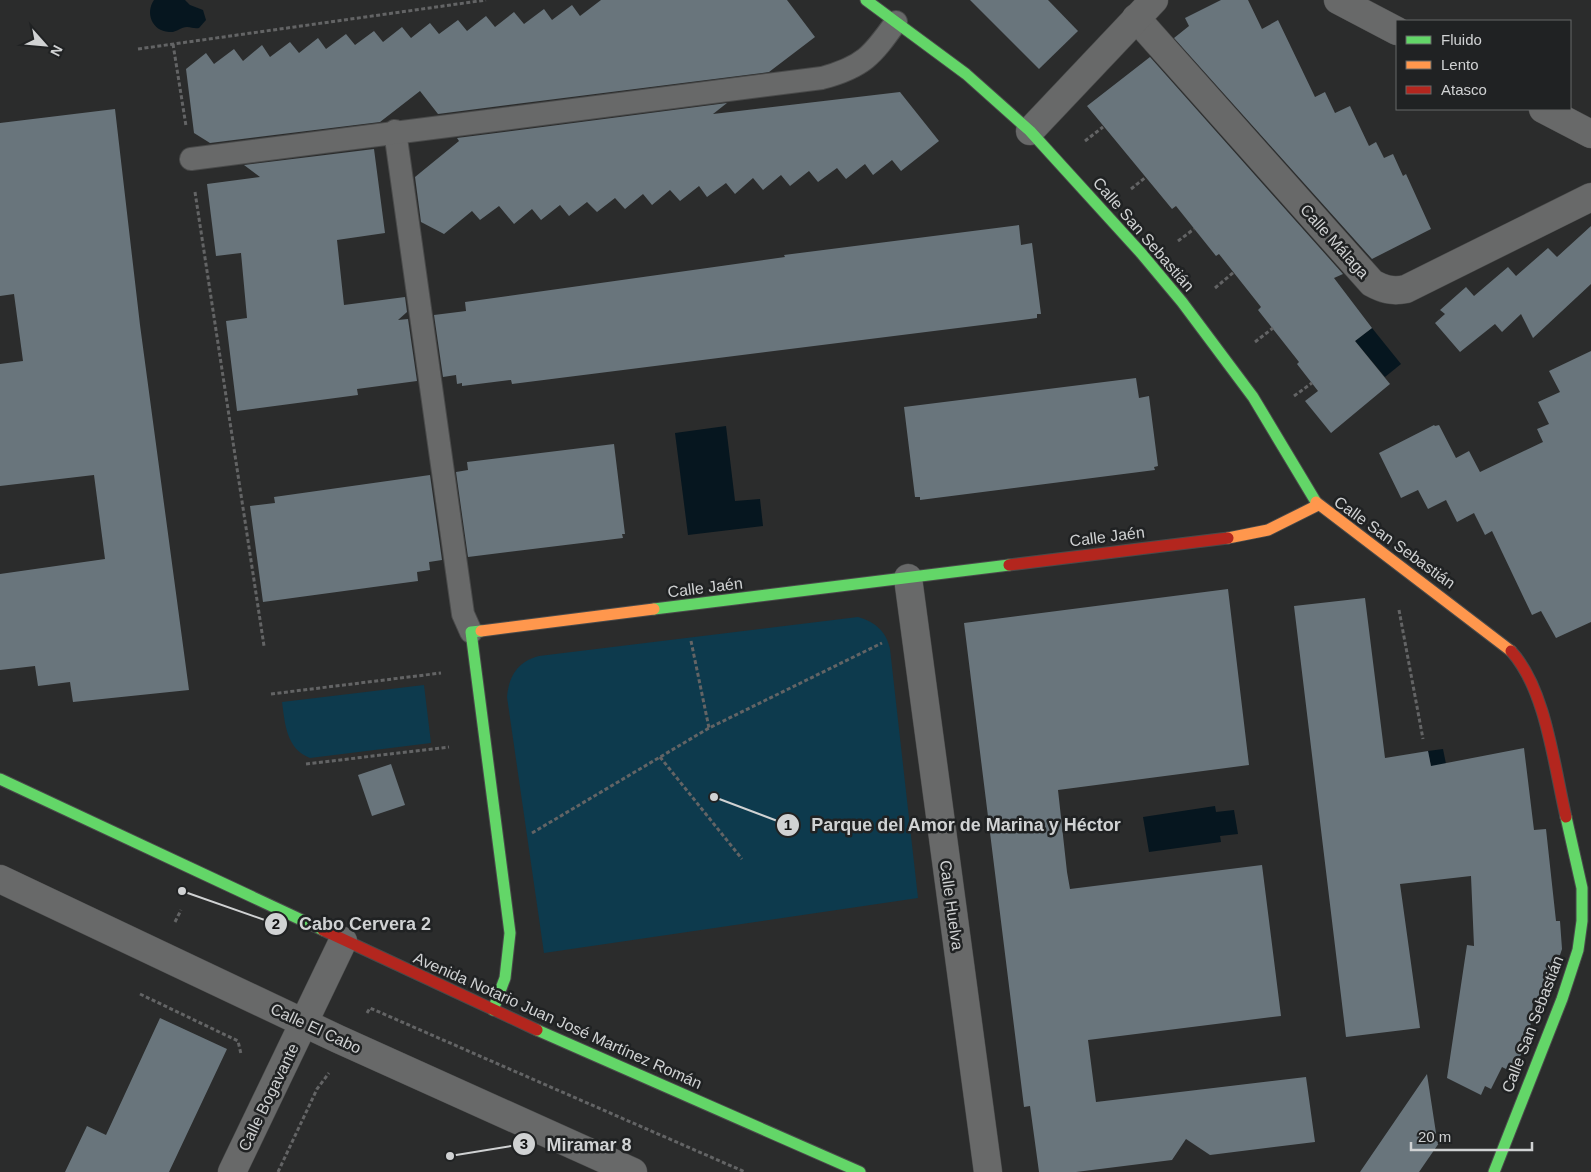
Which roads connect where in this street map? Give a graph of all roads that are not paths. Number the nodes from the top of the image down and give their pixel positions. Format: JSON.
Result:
{"nodes":[{"id":1,"x":866,"y":0,"type":"edge"},
{"id":2,"x":1338,"y":0,"type":"edge"},
{"id":3,"x":1145,"y":9,"type":"edge"},
{"id":4,"x":896,"y":22,"type":"junction"},
{"id":5,"x":1396,"y":31,"type":"edge"},
{"id":6,"x":1545,"y":110,"type":"edge"},
{"id":7,"x":395,"y":131,"type":"junction"},
{"id":8,"x":1030,"y":131,"type":"junction"},
{"id":9,"x":1591,"y":134,"type":"edge"},
{"id":10,"x":190,"y":159,"type":"dead end"},
{"id":11,"x":1591,"y":197,"type":"edge"},
{"id":12,"x":1318,"y":505,"type":"junction"},
{"id":13,"x":908,"y":578,"type":"junction"},
{"id":14,"x":470,"y":632,"type":"junction"},
{"id":15,"x":0,"y":779,"type":"edge"},
{"id":16,"x":0,"y":879,"type":"edge"},
{"id":17,"x":343,"y":941,"type":"junction"},
{"id":18,"x":493,"y":1010,"type":"junction"},
{"id":19,"x":304,"y":1022,"type":"junction"},
{"id":20,"x":232,"y":1172,"type":"edge"},
{"id":21,"x":633,"y":1172,"type":"edge"},
{"id":22,"x":860,"y":1172,"type":"edge"},
{"id":23,"x":988,"y":1172,"type":"edge"},
{"id":24,"x":1494,"y":1172,"type":"edge"}],
"edges":[{"from":1,"to":4,"type":"street","name":"Calle San Sebastián"},
{"from":2,"to":5,"type":"street"},
{"from":3,"to":8,"type":"street"},
{"from":3,"to":11,"type":"street","name":"Calle Málaga"},
{"from":4,"to":7,"type":"lane"},
{"from":4,"to":8,"type":"street","name":"Calle San Sebastián"},
{"from":6,"to":9,"type":"street"},
{"from":7,"to":10,"type":"lane"},
{"from":7,"to":14,"type":"lane"},
{"from":8,"to":12,"type":"street","name":"Calle San Sebastián"},
{"from":12,"to":13,"type":"street","name":"Calle Jaén"},
{"from":12,"to":24,"type":"street","name":"Calle San Sebastián"},
{"from":13,"to":14,"type":"street","name":"Calle Jaén"},
{"from":13,"to":23,"type":"street","name":"Calle Huelva"},
{"from":14,"to":18,"type":"street"},
{"from":15,"to":17,"type":"street","name":"Avenida Notario Juan José Martínez Román"},
{"from":16,"to":19,"type":"street","name":"Calle El Cabo"},
{"from":17,"to":18,"type":"street","name":"Avenida Notario Juan José Martínez Román"},
{"from":17,"to":19,"type":"street","name":"Calle Bogavante"},
{"from":18,"to":22,"type":"street","name":"Avenida Notario Juan José Martínez Román"},
{"from":19,"to":20,"type":"street","name":"Calle Bogavante"},
{"from":19,"to":21,"type":"street","name":"Calle El Cabo"}]}
